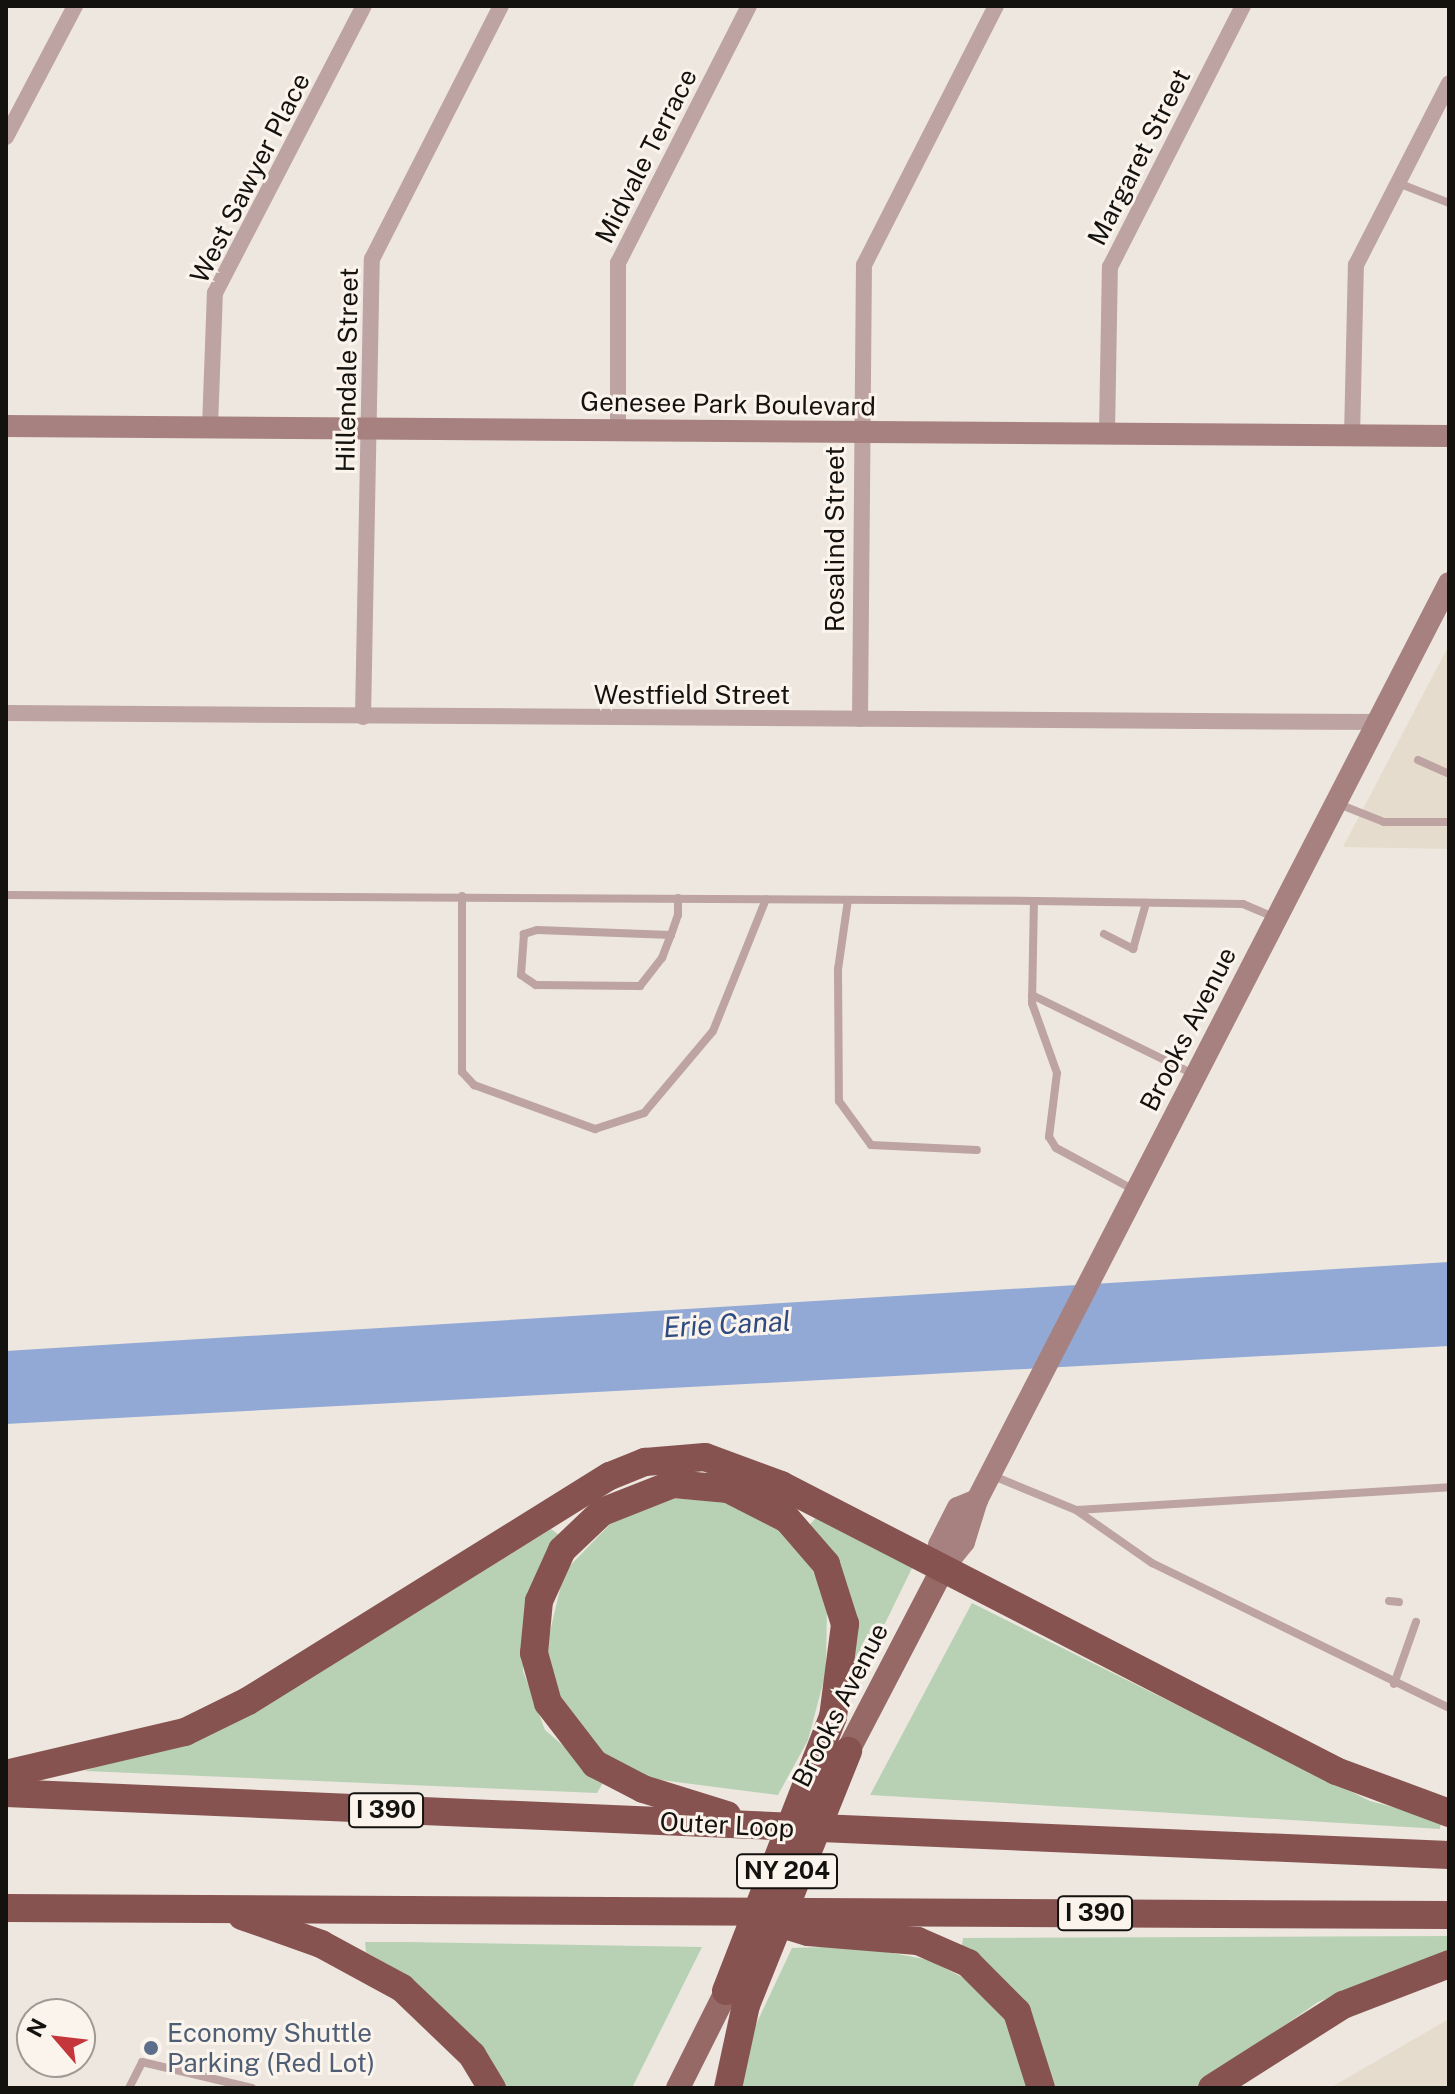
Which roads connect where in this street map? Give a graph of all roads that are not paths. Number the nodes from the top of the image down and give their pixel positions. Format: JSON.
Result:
{"nodes":[{"id":1,"x":75,"y":6,"type":"edge"},
{"id":2,"x":364,"y":6,"type":"edge"},
{"id":3,"x":501,"y":6,"type":"edge"},
{"id":4,"x":749,"y":6,"type":"edge"},
{"id":5,"x":996,"y":6,"type":"edge"},
{"id":6,"x":1243,"y":6,"type":"edge"},
{"id":7,"x":1449,"y":83,"type":"edge"},
{"id":8,"x":6,"y":137,"type":"edge"},
{"id":9,"x":1398,"y":183,"type":"junction"},
{"id":10,"x":1449,"y":203,"type":"edge"},
{"id":11,"x":6,"y":426,"type":"edge"},
{"id":12,"x":210,"y":427,"type":"junction"},
{"id":13,"x":369,"y":430,"type":"junction"},
{"id":14,"x":618,"y":431,"type":"junction"},
{"id":15,"x":1107,"y":433,"type":"junction"},
{"id":16,"x":859,"y":434,"type":"junction"},
{"id":17,"x":1449,"y":436,"type":"edge"},
{"id":18,"x":1352,"y":437,"type":"junction"},
{"id":19,"x":1449,"y":583,"type":"edge"},
{"id":20,"x":6,"y":713,"type":"edge"},
{"id":21,"x":363,"y":717,"type":"junction"},
{"id":22,"x":860,"y":719,"type":"junction"},
{"id":23,"x":1377,"y":722,"type":"junction"},
{"id":24,"x":1418,"y":760,"type":"dead end"},
{"id":25,"x":1449,"y":774,"type":"edge"},
{"id":26,"x":1336,"y":803,"type":"junction"},
{"id":27,"x":1449,"y":822,"type":"edge"},
{"id":28,"x":6,"y":895,"type":"edge"},
{"id":29,"x":462,"y":896,"type":"junction"},
{"id":30,"x":678,"y":898,"type":"junction"},
{"id":31,"x":766,"y":899,"type":"junction"},
{"id":32,"x":848,"y":900,"type":"junction"},
{"id":33,"x":1034,"y":901,"type":"junction"},
{"id":34,"x":1146,"y":903,"type":"junction"},
{"id":35,"x":1276,"y":918,"type":"junction"},
{"id":36,"x":1104,"y":934,"type":"dead end"},
{"id":37,"x":671,"y":935,"type":"junction"},
{"id":38,"x":1032,"y":995,"type":"junction"},
{"id":39,"x":1196,"y":1076,"type":"junction"},
{"id":40,"x":977,"y":1150,"type":"dead end"},
{"id":41,"x":1134,"y":1197,"type":"junction"},
{"id":42,"x":990,"y":1475,"type":"junction"},
{"id":43,"x":1449,"y":1487,"type":"edge"},
{"id":44,"x":1076,"y":1510,"type":"junction"},
{"id":45,"x":944,"y":1565,"type":"junction"},
{"id":46,"x":1389,"y":1601,"type":"dead end"},
{"id":47,"x":1399,"y":1602,"type":"dead end"},
{"id":48,"x":1416,"y":1622,"type":"dead end"},
{"id":49,"x":1394,"y":1684,"type":"junction"},
{"id":50,"x":1449,"y":1708,"type":"edge"},
{"id":51,"x":834,"y":1751,"type":"junction"},
{"id":52,"x":6,"y":1774,"type":"edge"},
{"id":53,"x":6,"y":1793,"type":"edge"},
{"id":54,"x":1449,"y":1813,"type":"edge"},
{"id":55,"x":766,"y":1827,"type":"junction"},
{"id":56,"x":1449,"y":1855,"type":"edge"},
{"id":57,"x":6,"y":1908,"type":"edge"},
{"id":58,"x":222,"y":1910,"type":"junction"},
{"id":59,"x":740,"y":1911,"type":"junction"},
{"id":60,"x":1449,"y":1915,"type":"edge"},
{"id":61,"x":1449,"y":1964,"type":"edge"},
{"id":62,"x":739,"y":1991,"type":"junction"},
{"id":63,"x":129,"y":2088,"type":"edge"},
{"id":64,"x":252,"y":2088,"type":"edge"},
{"id":65,"x":492,"y":2088,"type":"edge"},
{"id":66,"x":678,"y":2088,"type":"edge"},
{"id":67,"x":728,"y":2088,"type":"edge"},
{"id":68,"x":1041,"y":2088,"type":"edge"},
{"id":69,"x":1212,"y":2088,"type":"edge"}],
"edges":[{"from":1,"to":8,"type":"street"},
{"from":2,"to":12,"type":"street","name":"West Sawyer Place"},
{"from":3,"to":13,"type":"street","name":"Hillendale Street"},
{"from":4,"to":14,"type":"street","name":"Midvale Terrace"},
{"from":5,"to":16,"type":"street","name":"Rosalind Street"},
{"from":6,"to":15,"type":"street","name":"Margaret Street"},
{"from":7,"to":9,"type":"street"},
{"from":9,"to":10,"type":"lane"},
{"from":9,"to":18,"type":"street"},
{"from":11,"to":12,"type":"street","name":"Genesee Park Boulevard"},
{"from":12,"to":13,"type":"street","name":"Genesee Park Boulevard"},
{"from":13,"to":14,"type":"street","name":"Genesee Park Boulevard"},
{"from":13,"to":21,"type":"street","name":"Hillendale Street"},
{"from":14,"to":16,"type":"street","name":"Genesee Park Boulevard"},
{"from":15,"to":16,"type":"street","name":"Genesee Park Boulevard"},
{"from":15,"to":18,"type":"street","name":"Genesee Park Boulevard"},
{"from":16,"to":22,"type":"street","name":"Rosalind Street"},
{"from":17,"to":18,"type":"street","name":"Genesee Park Boulevard"},
{"from":19,"to":23,"type":"street","name":"Brooks Avenue"},
{"from":20,"to":21,"type":"street","name":"Westfield Street"},
{"from":21,"to":22,"type":"street","name":"Westfield Street"},
{"from":22,"to":23,"type":"street","name":"Westfield Street"},
{"from":23,"to":26,"type":"street","name":"Brooks Avenue"},
{"from":24,"to":25,"type":"lane"},
{"from":26,"to":27,"type":"lane"},
{"from":26,"to":35,"type":"street","name":"Brooks Avenue"},
{"from":28,"to":29,"type":"lane"},
{"from":29,"to":30,"type":"lane"},
{"from":29,"to":31,"type":"lane"},
{"from":30,"to":31,"type":"lane"},
{"from":30,"to":37,"type":"lane"},
{"from":31,"to":32,"type":"lane"},
{"from":32,"to":33,"type":"lane"},
{"from":32,"to":40,"type":"lane"},
{"from":33,"to":34,"type":"lane"},
{"from":33,"to":38,"type":"lane"},
{"from":34,"to":35,"type":"lane"},
{"from":34,"to":36,"type":"lane"},
{"from":35,"to":39,"type":"street","name":"Brooks Avenue"},
{"from":37,"to":37,"type":"lane"},
{"from":38,"to":39,"type":"lane"},
{"from":38,"to":41,"type":"lane"},
{"from":39,"to":41,"type":"street","name":"Brooks Avenue"},
{"from":41,"to":42,"type":"street","name":"Brooks Avenue"},
{"from":42,"to":44,"type":"lane"},
{"from":42,"to":45,"type":"street","name":"Brooks Avenue"},
{"from":43,"to":44,"type":"lane"},
{"from":44,"to":49,"type":"lane"},
{"from":45,"to":51,"type":"main road","name":"Brooks Avenue"},
{"from":45,"to":52,"type":"highway"},
{"from":45,"to":54,"type":"highway"},
{"from":46,"to":47,"type":"lane"},
{"from":48,"to":49,"type":"lane"},
{"from":49,"to":50,"type":"lane"},
{"from":51,"to":55,"type":"highway"},
{"from":51,"to":62,"type":"highway"},
{"from":53,"to":55,"type":"highway","name":"Outer Loop","number":"I 390"},
{"from":55,"to":56,"type":"highway","name":"Outer Loop","number":"I 390"},
{"from":57,"to":58,"type":"highway","number":"I 390"},
{"from":58,"to":59,"type":"highway","number":"I 390"},
{"from":58,"to":65,"type":"highway"},
{"from":59,"to":60,"type":"highway","number":"I 390"},
{"from":59,"to":68,"type":"highway"},
{"from":61,"to":69,"type":"highway"},
{"from":62,"to":66,"type":"main road"},
{"from":62,"to":67,"type":"highway"},
{"from":63,"to":64,"type":"lane"}]}
